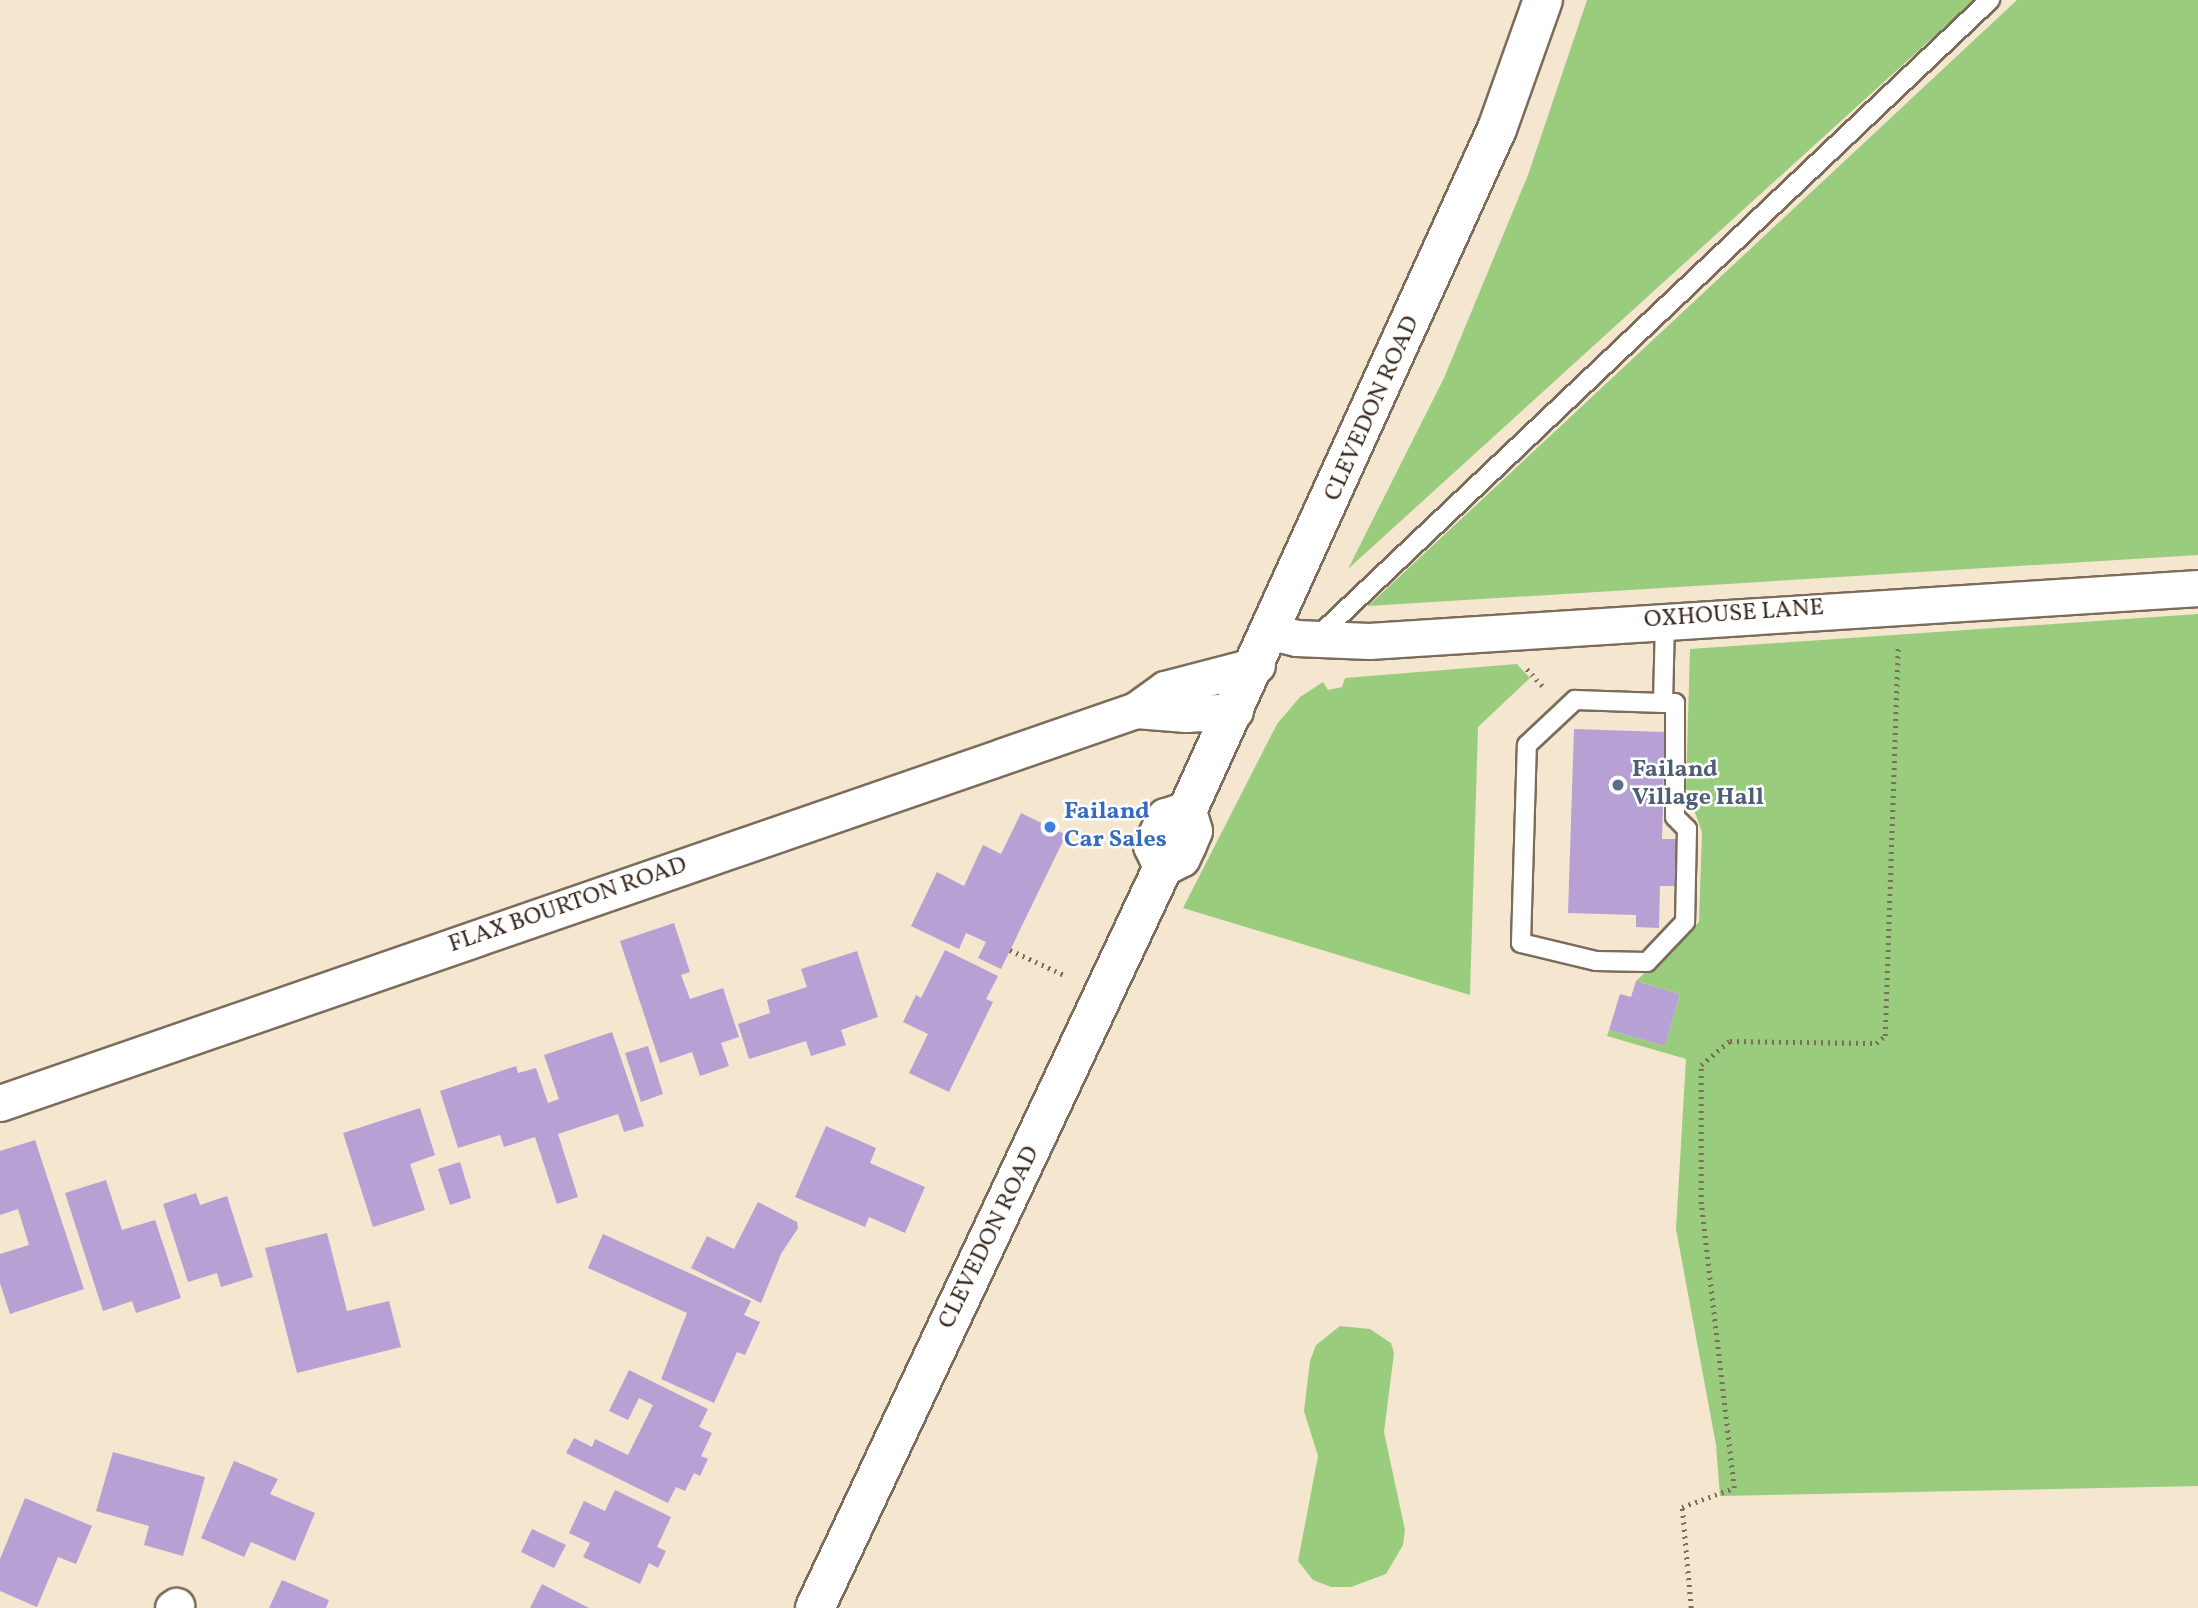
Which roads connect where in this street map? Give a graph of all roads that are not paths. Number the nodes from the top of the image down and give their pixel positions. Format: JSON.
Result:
{"nodes":[{"id":1,"x":1543,"y":0,"type":"edge"},
{"id":2,"x":1990,"y":0,"type":"edge"},
{"id":3,"x":2198,"y":588,"type":"edge"},
{"id":4,"x":1665,"y":620,"type":"junction"},
{"id":5,"x":1314,"y":640,"type":"junction"},
{"id":6,"x":1264,"y":649,"type":"junction"},
{"id":7,"x":1662,"y":702,"type":"junction"},
{"id":8,"x":1136,"y":710,"type":"junction"},
{"id":9,"x":1235,"y":711,"type":"junction"},
{"id":10,"x":0,"y":1103,"type":"edge"},
{"id":11,"x":815,"y":1608,"type":"edge"}],
"edges":[{"from":1,"to":6,"type":"main road","name":"CLEVEDON ROAD"},
{"from":2,"to":5,"type":"lane"},
{"from":3,"to":4,"type":"street","name":"OXHOUSE LANE"},
{"from":4,"to":5,"type":"street","name":"OXHOUSE LANE"},
{"from":4,"to":7,"type":"lane"},
{"from":5,"to":6,"type":"street","name":"OXHOUSE LANE"},
{"from":6,"to":8,"type":"street","name":"FLAX BOURTON ROAD"},
{"from":6,"to":9,"type":"main road","name":"CLEVEDON ROAD"},
{"from":7,"to":7,"type":"lane"},
{"from":8,"to":9,"type":"street","name":"FLAX BOURTON ROAD"},
{"from":8,"to":10,"type":"street","name":"FLAX BOURTON ROAD"},
{"from":9,"to":11,"type":"main road","name":"CLEVEDON ROAD"}]}
